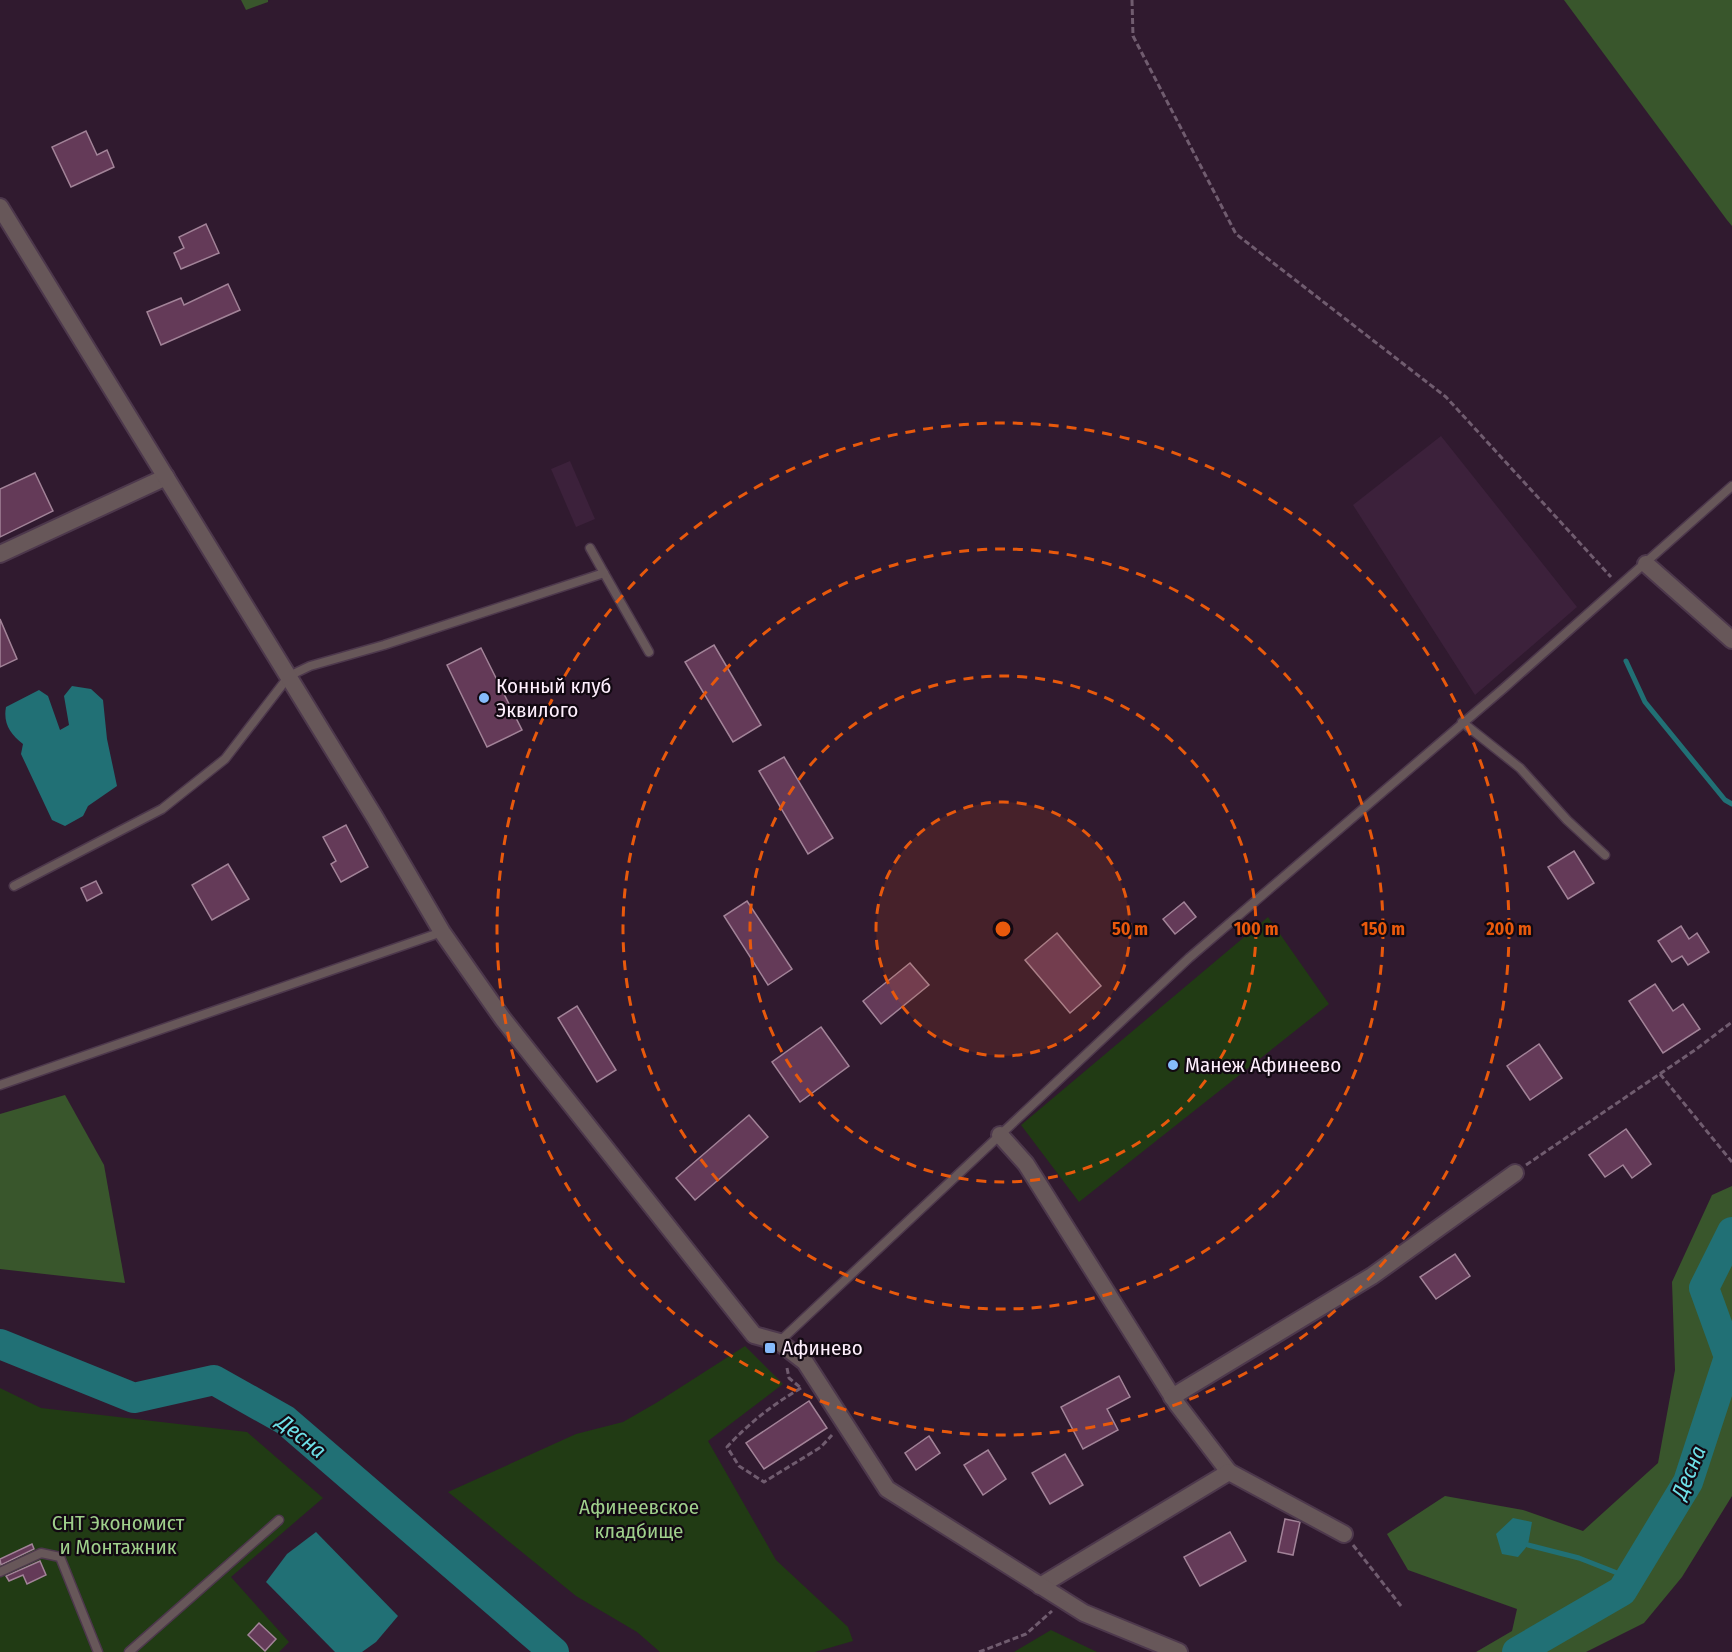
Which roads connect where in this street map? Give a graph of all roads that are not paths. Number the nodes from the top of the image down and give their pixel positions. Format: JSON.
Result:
{"nodes":[{"id":1,"x":0,"y":207,"type":"edge"},
{"id":2,"x":166,"y":477,"type":"junction"},
{"id":3,"x":1732,"y":486,"type":"edge"},
{"id":4,"x":590,"y":548,"type":"dead end"},
{"id":5,"x":0,"y":554,"type":"edge"},
{"id":6,"x":1646,"y":564,"type":"junction"},
{"id":7,"x":604,"y":573,"type":"junction"},
{"id":8,"x":1732,"y":640,"type":"edge"},
{"id":9,"x":650,"y":652,"type":"dead end"},
{"id":10,"x":289,"y":676,"type":"junction"},
{"id":11,"x":1462,"y":722,"type":"junction"},
{"id":12,"x":1605,"y":855,"type":"dead end"},
{"id":13,"x":14,"y":886,"type":"dead end"},
{"id":14,"x":442,"y":932,"type":"junction"},
{"id":15,"x":0,"y":1084,"type":"edge"},
{"id":16,"x":1000,"y":1135,"type":"junction"},
{"id":17,"x":1515,"y":1173,"type":"road end"},
{"id":18,"x":785,"y":1346,"type":"junction"},
{"id":19,"x":1173,"y":1397,"type":"junction"},
{"id":20,"x":1229,"y":1472,"type":"junction"},
{"id":21,"x":279,"y":1520,"type":"dead end"},
{"id":22,"x":1344,"y":1534,"type":"road end"},
{"id":23,"x":0,"y":1572,"type":"edge"},
{"id":24,"x":1040,"y":1586,"type":"junction"},
{"id":25,"x":98,"y":1652,"type":"edge"},
{"id":26,"x":129,"y":1652,"type":"edge"},
{"id":27,"x":1179,"y":1652,"type":"edge"}],
"edges":[{"from":1,"to":2,"type":"street"},
{"from":2,"to":5,"type":"street"},
{"from":2,"to":10,"type":"street"},
{"from":3,"to":6,"type":"lane"},
{"from":4,"to":7,"type":"lane"},
{"from":6,"to":8,"type":"street"},
{"from":6,"to":11,"type":"lane"},
{"from":7,"to":9,"type":"lane"},
{"from":7,"to":10,"type":"lane"},
{"from":10,"to":13,"type":"lane"},
{"from":10,"to":14,"type":"street"},
{"from":11,"to":12,"type":"lane"},
{"from":11,"to":16,"type":"lane"},
{"from":14,"to":15,"type":"lane"},
{"from":14,"to":18,"type":"street"},
{"from":16,"to":18,"type":"lane"},
{"from":16,"to":19,"type":"street"},
{"from":17,"to":19,"type":"street"},
{"from":18,"to":24,"type":"street"},
{"from":19,"to":20,"type":"street"},
{"from":20,"to":22,"type":"street"},
{"from":20,"to":24,"type":"street"},
{"from":21,"to":26,"type":"lane"},
{"from":23,"to":25,"type":"lane"},
{"from":24,"to":27,"type":"street"}]}
